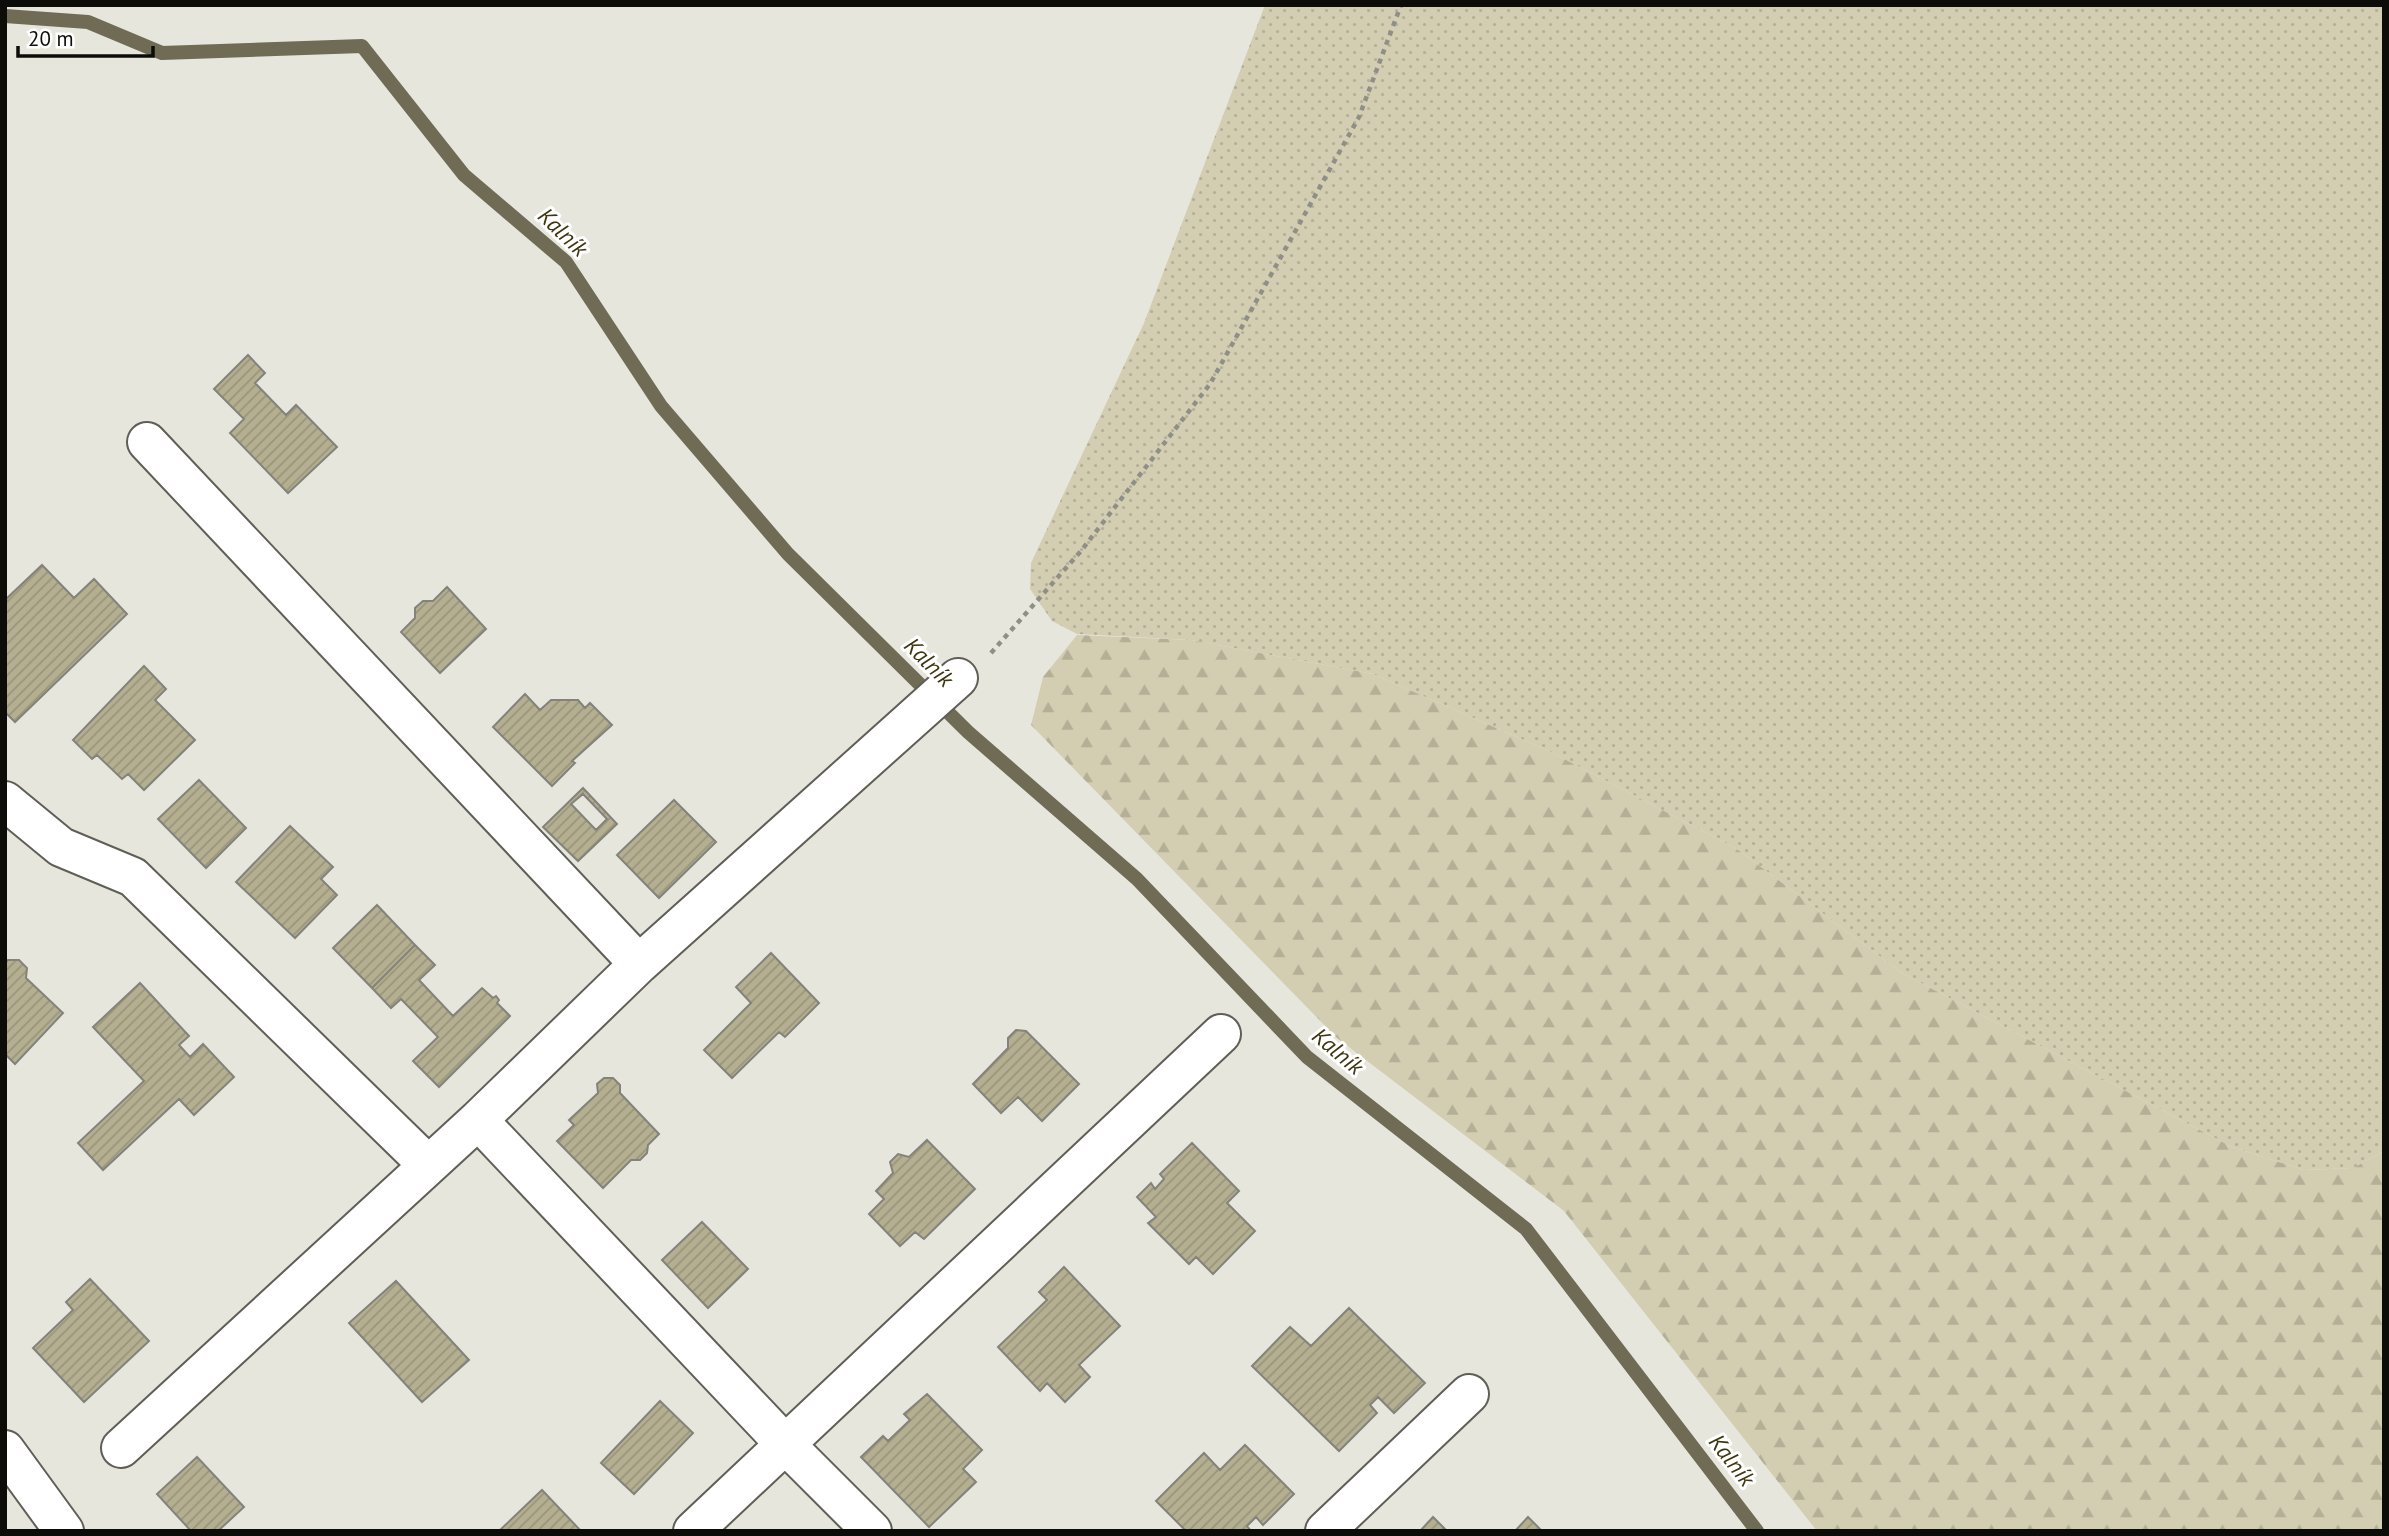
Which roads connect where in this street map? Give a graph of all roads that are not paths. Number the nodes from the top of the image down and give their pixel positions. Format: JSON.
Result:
{"nodes":[{"id":1,"x":147,"y":442,"type":"dead end"},
{"id":2,"x":958,"y":678,"type":"road end"},
{"id":3,"x":5,"y":801,"type":"edge"},
{"id":4,"x":639,"y":964,"type":"junction"},
{"id":5,"x":1221,"y":1034,"type":"dead end"},
{"id":6,"x":478,"y":1120,"type":"junction"},
{"id":7,"x":428,"y":1165,"type":"junction"},
{"id":8,"x":1469,"y":1394,"type":"dead end"},
{"id":9,"x":786,"y":1445,"type":"junction"},
{"id":10,"x":121,"y":1448,"type":"dead end"},
{"id":11,"x":5,"y":1450,"type":"edge"},
{"id":12,"x":64,"y":1531,"type":"edge"},
{"id":13,"x":693,"y":1531,"type":"edge"},
{"id":14,"x":872,"y":1531,"type":"edge"},
{"id":15,"x":1325,"y":1531,"type":"edge"}],
"edges":[{"from":1,"to":4,"type":"street"},
{"from":2,"to":4,"type":"street"},
{"from":3,"to":7,"type":"street"},
{"from":4,"to":6,"type":"street"},
{"from":5,"to":9,"type":"street"},
{"from":6,"to":7,"type":"street"},
{"from":6,"to":9,"type":"street"},
{"from":7,"to":10,"type":"street"},
{"from":8,"to":15,"type":"street"},
{"from":9,"to":13,"type":"street"},
{"from":9,"to":14,"type":"street"},
{"from":11,"to":12,"type":"street"}]}
